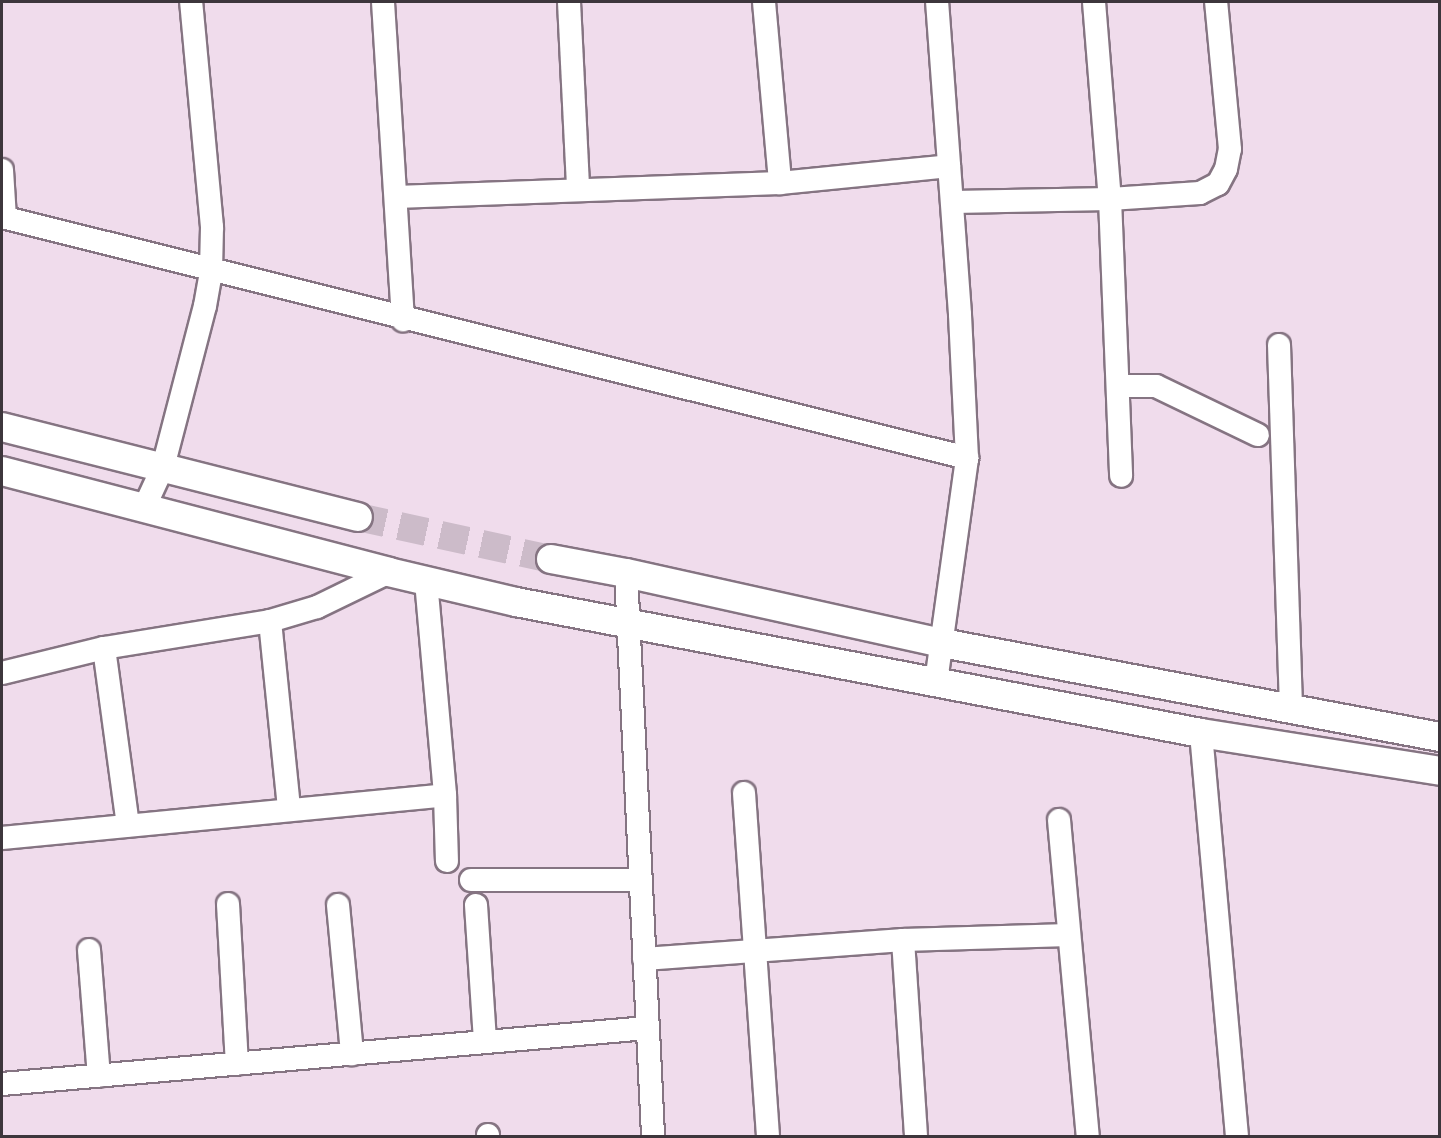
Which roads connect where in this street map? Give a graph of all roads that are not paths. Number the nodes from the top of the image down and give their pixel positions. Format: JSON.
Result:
{"nodes":[{"id":1,"x":191,"y":2,"type":"edge"},
{"id":2,"x":383,"y":2,"type":"edge"},
{"id":3,"x":569,"y":2,"type":"edge"},
{"id":4,"x":764,"y":2,"type":"edge"},
{"id":5,"x":937,"y":2,"type":"edge"},
{"id":6,"x":1094,"y":2,"type":"edge"},
{"id":7,"x":1216,"y":2,"type":"edge"},
{"id":8,"x":950,"y":166,"type":"junction"},
{"id":9,"x":2,"y":170,"type":"edge"},
{"id":10,"x":780,"y":183,"type":"junction"},
{"id":11,"x":578,"y":189,"type":"junction"},
{"id":12,"x":396,"y":197,"type":"junction"},
{"id":13,"x":1110,"y":199,"type":"junction"},
{"id":14,"x":953,"y":202,"type":"junction"},
{"id":15,"x":3,"y":218,"type":"edge"},
{"id":16,"x":211,"y":271,"type":"junction"},
{"id":17,"x":403,"y":320,"type":"junction"},
{"id":18,"x":1279,"y":345,"type":"dead end"},
{"id":19,"x":1118,"y":386,"type":"junction"},
{"id":20,"x":2,"y":427,"type":"edge"},
{"id":21,"x":1258,"y":435,"type":"dead end"},
{"id":22,"x":967,"y":458,"type":"junction"},
{"id":23,"x":163,"y":466,"type":"junction"},
{"id":24,"x":2,"y":471,"type":"edge"},
{"id":25,"x":1121,"y":476,"type":"dead end"},
{"id":26,"x":144,"y":508,"type":"junction"},
{"id":27,"x":358,"y":517,"type":"tunnel mouth"},
{"id":28,"x":551,"y":559,"type":"tunnel mouth"},
{"id":29,"x":389,"y":572,"type":"junction"},
{"id":30,"x":626,"y":573,"type":"junction"},
{"id":31,"x":426,"y":581,"type":"junction"},
{"id":32,"x":270,"y":621,"type":"junction"},
{"id":33,"x":629,"y":624,"type":"junction"},
{"id":34,"x":942,"y":643,"type":"junction"},
{"id":35,"x":104,"y":648,"type":"junction"},
{"id":36,"x":2,"y":673,"type":"edge"},
{"id":37,"x":936,"y":682,"type":"junction"},
{"id":38,"x":1291,"y":710,"type":"junction"},
{"id":39,"x":1202,"y":733,"type":"junction"},
{"id":40,"x":1440,"y":737,"type":"edge"},
{"id":41,"x":1440,"y":771,"type":"edge"},
{"id":42,"x":744,"y":793,"type":"dead end"},
{"id":43,"x":445,"y":795,"type":"junction"},
{"id":44,"x":289,"y":808,"type":"junction"},
{"id":45,"x":1059,"y":820,"type":"dead end"},
{"id":46,"x":129,"y":825,"type":"junction"},
{"id":47,"x":2,"y":837,"type":"edge"},
{"id":48,"x":447,"y":861,"type":"dead end"},
{"id":49,"x":471,"y":880,"type":"dead end"},
{"id":50,"x":640,"y":880,"type":"junction"},
{"id":51,"x":228,"y":904,"type":"dead end"},
{"id":52,"x":338,"y":905,"type":"dead end"},
{"id":53,"x":476,"y":905,"type":"dead end"},
{"id":54,"x":1069,"y":934,"type":"junction"},
{"id":55,"x":903,"y":940,"type":"junction"},
{"id":56,"x":756,"y":949,"type":"junction"},
{"id":57,"x":89,"y":950,"type":"dead end"},
{"id":58,"x":644,"y":959,"type":"junction"},
{"id":59,"x":647,"y":1028,"type":"junction"},
{"id":60,"x":485,"y":1040,"type":"junction"},
{"id":61,"x":352,"y":1054,"type":"junction"},
{"id":62,"x":237,"y":1064,"type":"junction"},
{"id":63,"x":99,"y":1076,"type":"junction"},
{"id":64,"x":2,"y":1084,"type":"edge"},
{"id":65,"x":653,"y":1137,"type":"edge"},
{"id":66,"x":768,"y":1137,"type":"edge"},
{"id":67,"x":916,"y":1137,"type":"edge"},
{"id":68,"x":1088,"y":1137,"type":"edge"},
{"id":69,"x":1237,"y":1137,"type":"edge"}],
"edges":[{"from":1,"to":16,"type":"street"},
{"from":2,"to":12,"type":"street"},
{"from":3,"to":11,"type":"street"},
{"from":4,"to":10,"type":"street"},
{"from":5,"to":8,"type":"street"},
{"from":6,"to":13,"type":"street"},
{"from":7,"to":13,"type":"street"},
{"from":8,"to":10,"type":"street"},
{"from":8,"to":14,"type":"street"},
{"from":9,"to":15,"type":"street"},
{"from":10,"to":11,"type":"street"},
{"from":11,"to":12,"type":"street"},
{"from":12,"to":17,"type":"street"},
{"from":13,"to":14,"type":"street"},
{"from":13,"to":19,"type":"street"},
{"from":14,"to":22,"type":"street"},
{"from":15,"to":16,"type":"street"},
{"from":16,"to":17,"type":"street"},
{"from":16,"to":23,"type":"street"},
{"from":17,"to":22,"type":"street"},
{"from":18,"to":38,"type":"street"},
{"from":19,"to":21,"type":"street"},
{"from":19,"to":25,"type":"street"},
{"from":20,"to":23,"type":"street"},
{"from":22,"to":34,"type":"street"},
{"from":23,"to":26,"type":"street"},
{"from":23,"to":27,"type":"street"},
{"from":24,"to":26,"type":"street"},
{"from":26,"to":29,"type":"street"},
{"from":28,"to":30,"type":"street"},
{"from":29,"to":31,"type":"street"},
{"from":29,"to":32,"type":"street"},
{"from":30,"to":33,"type":"street"},
{"from":30,"to":34,"type":"street"},
{"from":31,"to":33,"type":"street"},
{"from":31,"to":43,"type":"street"},
{"from":32,"to":35,"type":"street"},
{"from":32,"to":44,"type":"street"},
{"from":33,"to":37,"type":"street"},
{"from":33,"to":50,"type":"street"},
{"from":34,"to":37,"type":"street"},
{"from":34,"to":38,"type":"street"},
{"from":35,"to":36,"type":"street"},
{"from":35,"to":46,"type":"street"},
{"from":37,"to":39,"type":"street"},
{"from":38,"to":40,"type":"street"},
{"from":39,"to":41,"type":"street"},
{"from":39,"to":69,"type":"street"},
{"from":42,"to":56,"type":"street"},
{"from":43,"to":44,"type":"street"},
{"from":43,"to":48,"type":"street"},
{"from":44,"to":46,"type":"street"},
{"from":45,"to":54,"type":"street"},
{"from":46,"to":47,"type":"street"},
{"from":49,"to":50,"type":"street"},
{"from":50,"to":58,"type":"street"},
{"from":51,"to":62,"type":"street"},
{"from":52,"to":61,"type":"street"},
{"from":53,"to":60,"type":"street"},
{"from":54,"to":55,"type":"street"},
{"from":54,"to":68,"type":"street"},
{"from":55,"to":56,"type":"street"},
{"from":55,"to":67,"type":"street"},
{"from":56,"to":58,"type":"street"},
{"from":56,"to":66,"type":"street"},
{"from":57,"to":63,"type":"street"},
{"from":58,"to":59,"type":"street"},
{"from":59,"to":60,"type":"street"},
{"from":59,"to":65,"type":"street"},
{"from":60,"to":61,"type":"street"},
{"from":61,"to":62,"type":"street"},
{"from":62,"to":63,"type":"street"},
{"from":63,"to":64,"type":"street"}]}
